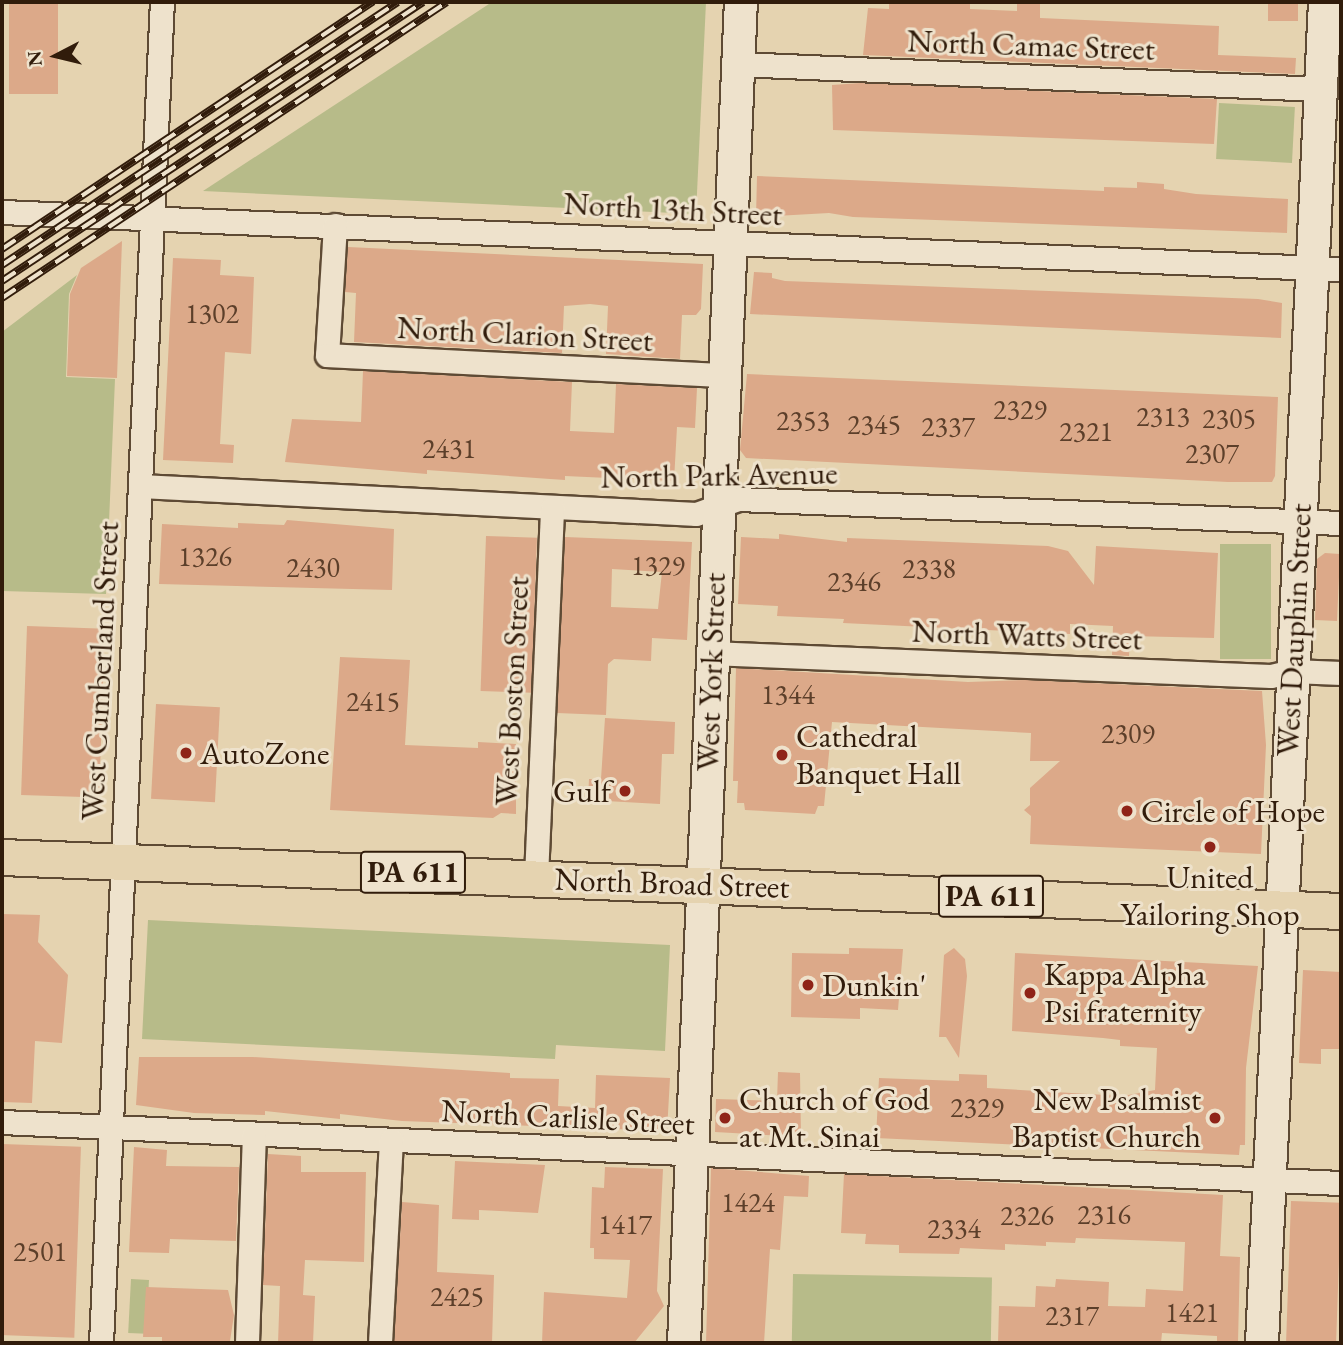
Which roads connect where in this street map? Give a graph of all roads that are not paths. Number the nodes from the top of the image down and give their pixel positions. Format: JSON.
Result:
{"nodes":[{"id":1,"x":162,"y":2,"type":"edge"},
{"id":2,"x":741,"y":2,"type":"edge"},
{"id":3,"x":1330,"y":21,"type":"edge"},
{"id":4,"x":738,"y":64,"type":"junction"},
{"id":5,"x":1321,"y":89,"type":"junction"},
{"id":6,"x":2,"y":212,"type":"edge"},
{"id":7,"x":152,"y":217,"type":"junction"},
{"id":8,"x":335,"y":225,"type":"junction"},
{"id":9,"x":730,"y":243,"type":"junction"},
{"id":10,"x":1327,"y":268,"type":"edge"},
{"id":11,"x":723,"y":375,"type":"junction"},
{"id":12,"x":140,"y":486,"type":"junction"},
{"id":13,"x":718,"y":507,"type":"junction"},
{"id":14,"x":552,"y":508,"type":"junction"},
{"id":15,"x":1298,"y":521,"type":"junction"},
{"id":16,"x":1341,"y":523,"type":"edge"},
{"id":17,"x":710,"y":653,"type":"junction"},
{"id":18,"x":1292,"y":671,"type":"junction"},
{"id":19,"x":1341,"y":673,"type":"edge"},
{"id":20,"x":2,"y":857,"type":"edge"},
{"id":21,"x":123,"y":859,"type":"junction"},
{"id":22,"x":536,"y":877,"type":"junction"},
{"id":23,"x":703,"y":883,"type":"junction"},
{"id":24,"x":1281,"y":909,"type":"junction"},
{"id":25,"x":1341,"y":911,"type":"edge"},
{"id":26,"x":2,"y":1122,"type":"edge"},
{"id":27,"x":109,"y":1126,"type":"junction"},
{"id":28,"x":254,"y":1135,"type":"junction"},
{"id":29,"x":391,"y":1140,"type":"junction"},
{"id":30,"x":690,"y":1154,"type":"junction"},
{"id":31,"x":1269,"y":1180,"type":"junction"},
{"id":32,"x":1341,"y":1183,"type":"edge"},
{"id":33,"x":102,"y":1343,"type":"edge"},
{"id":34,"x":247,"y":1343,"type":"edge"},
{"id":35,"x":380,"y":1343,"type":"edge"},
{"id":36,"x":684,"y":1343,"type":"edge"},
{"id":37,"x":1262,"y":1343,"type":"edge"}],
"edges":[{"from":1,"to":7,"type":"street","name":"West Cumberland Street"},
{"from":2,"to":4,"type":"street","name":"West York Street"},
{"from":3,"to":5,"type":"street","name":"West Dauphin Street"},
{"from":4,"to":5,"type":"street","name":"North Camac Street"},
{"from":4,"to":9,"type":"street","name":"West York Street"},
{"from":5,"to":10,"type":"street","name":"West Dauphin Street"},
{"from":6,"to":7,"type":"street","name":"North 13th Street"},
{"from":7,"to":8,"type":"street","name":"North 13th Street"},
{"from":7,"to":12,"type":"street","name":"West Cumberland Street"},
{"from":8,"to":9,"type":"street","name":"North 13th Street"},
{"from":8,"to":11,"type":"street","name":"North Clarion Street"},
{"from":9,"to":10,"type":"street","name":"North 13th Street"},
{"from":9,"to":11,"type":"street","name":"West York Street"},
{"from":10,"to":15,"type":"street","name":"West Dauphin Street"},
{"from":11,"to":13,"type":"street","name":"West York Street"},
{"from":12,"to":14,"type":"street","name":"North Park Avenue"},
{"from":12,"to":21,"type":"street","name":"West Cumberland Street"},
{"from":13,"to":14,"type":"street","name":"North Park Avenue"},
{"from":13,"to":15,"type":"street","name":"North Park Avenue"},
{"from":13,"to":17,"type":"street","name":"West York Street"},
{"from":14,"to":22,"type":"street","name":"West Boston Street"},
{"from":15,"to":16,"type":"street","name":"North Park Avenue"},
{"from":15,"to":18,"type":"street","name":"West Dauphin Street"},
{"from":17,"to":18,"type":"street","name":"North Watts Street"},
{"from":17,"to":23,"type":"street","name":"West York Street"},
{"from":18,"to":19,"type":"street","name":"North Watts Street"},
{"from":18,"to":24,"type":"street","name":"West Dauphin Street"},
{"from":20,"to":21,"type":"main road","name":"North Broad Street","number":"PA 611"},
{"from":21,"to":22,"type":"main road","name":"North Broad Street","number":"PA 611"},
{"from":21,"to":27,"type":"street","name":"West Cumberland Street"},
{"from":22,"to":23,"type":"main road","name":"North Broad Street","number":"PA 611"},
{"from":23,"to":24,"type":"main road","name":"North Broad Street","number":"PA 611"},
{"from":23,"to":30,"type":"street","name":"West York Street"},
{"from":24,"to":25,"type":"main road","name":"North Broad Street","number":"PA 611"},
{"from":24,"to":31,"type":"street","name":"West Dauphin Street"},
{"from":26,"to":27,"type":"street","name":"North Carlisle Street"},
{"from":27,"to":28,"type":"street","name":"North Carlisle Street"},
{"from":27,"to":33,"type":"street","name":"West Cumberland Street"},
{"from":28,"to":29,"type":"street","name":"North Carlisle Street"},
{"from":28,"to":34,"type":"street"},
{"from":29,"to":30,"type":"street","name":"North Carlisle Street"},
{"from":29,"to":35,"type":"street"},
{"from":30,"to":31,"type":"street","name":"North Carlisle Street"},
{"from":30,"to":36,"type":"street","name":"West York Street"},
{"from":31,"to":32,"type":"street","name":"North Carlisle Street"},
{"from":31,"to":37,"type":"street","name":"West Dauphin Street"}]}
